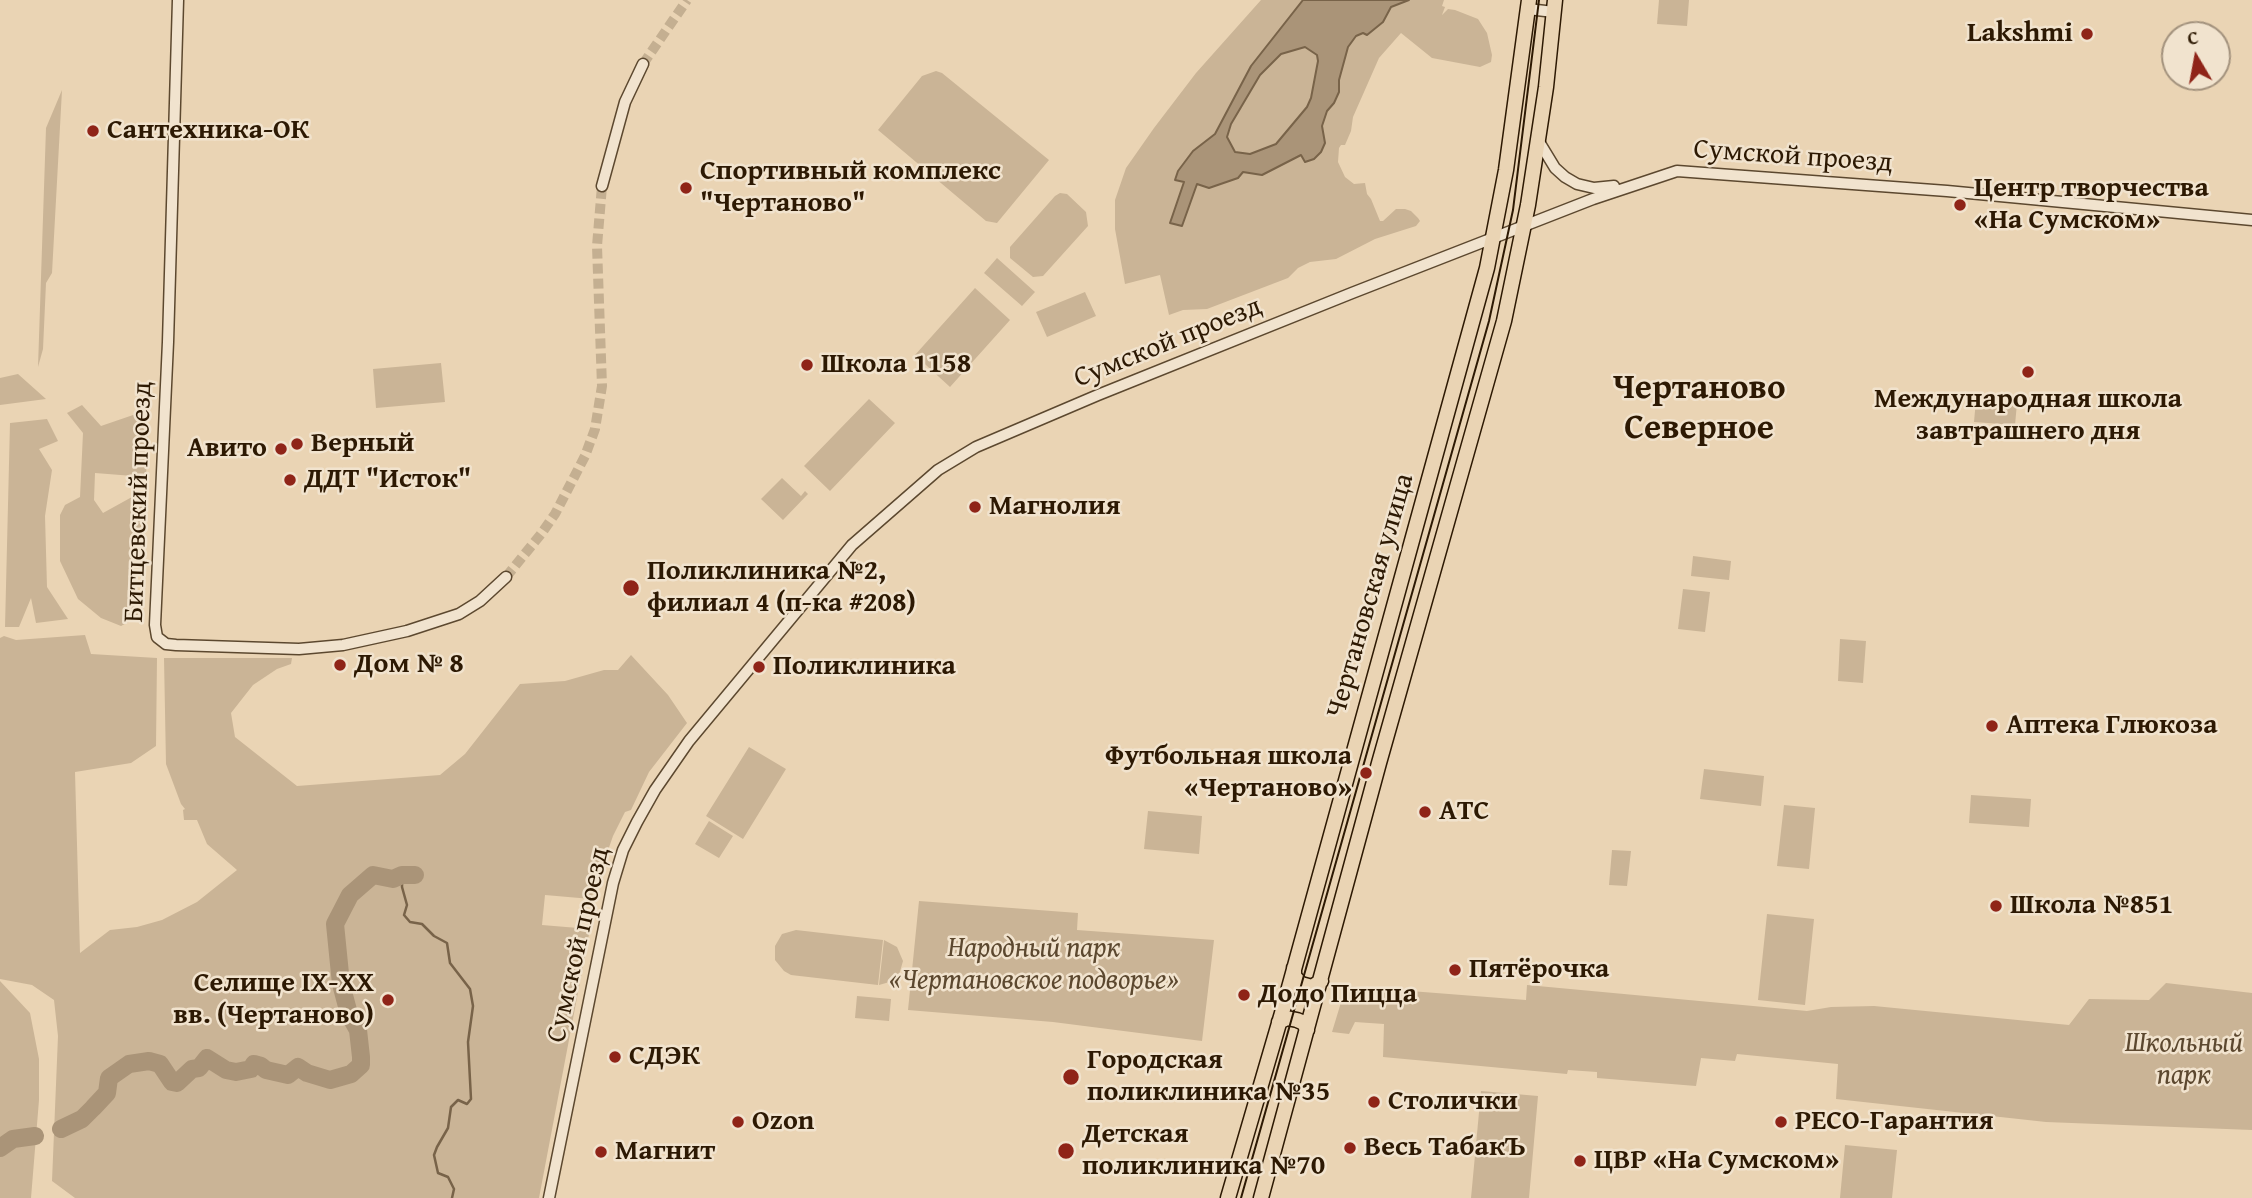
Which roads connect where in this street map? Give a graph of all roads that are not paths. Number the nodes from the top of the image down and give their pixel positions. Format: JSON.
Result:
{"nodes":[{"id":1,"x":178,"y":0,"type":"edge"},
{"id":2,"x":1528,"y":4,"type":"edge"},
{"id":3,"x":1554,"y":6,"type":"edge"},
{"id":4,"x":643,"y":64,"type":"tunnel mouth"},
{"id":5,"x":1538,"y":140,"type":"junction"},
{"id":6,"x":1644,"y":181,"type":"junction"},
{"id":7,"x":602,"y":186,"type":"tunnel mouth"},
{"id":8,"x":2252,"y":219,"type":"edge"},
{"id":9,"x":1525,"y":226,"type":"junction"},
{"id":10,"x":1493,"y":238,"type":"junction"},
{"id":11,"x":506,"y":577,"type":"tunnel mouth"},
{"id":12,"x":1294,"y":968,"type":"junction"},
{"id":13,"x":1321,"y":981,"type":"junction"},
{"id":14,"x":1279,"y":1022,"type":"junction"},
{"id":15,"x":1307,"y":1030,"type":"junction"},
{"id":16,"x":549,"y":1198,"type":"edge"},
{"id":17,"x":1228,"y":1198,"type":"edge"},
{"id":18,"x":1261,"y":1198,"type":"edge"}],
"edges":[{"from":1,"to":11,"type":"street","name":"Битцевский проезд"},
{"from":2,"to":3,"type":"street"},
{"from":2,"to":10,"type":"main road","name":"Чертановская улица"},
{"from":3,"to":5,"type":"main road","name":"Чертановская улица"},
{"from":4,"to":7,"type":"street"},
{"from":5,"to":6,"type":"street"},
{"from":5,"to":9,"type":"main road","name":"Чертановская улица"},
{"from":6,"to":8,"type":"street","name":"Сумской проезд"},
{"from":6,"to":9,"type":"street","name":"Сумской проезд"},
{"from":9,"to":10,"type":"street","name":"Сумской проезд"},
{"from":9,"to":13,"type":"main road","name":"Чертановская улица"},
{"from":10,"to":12,"type":"main road","name":"Чертановская улица"},
{"from":10,"to":16,"type":"street","name":"Сумской проезд"},
{"from":12,"to":13,"type":"main road"},
{"from":12,"to":14,"type":"main road","name":"Чертановская улица"},
{"from":13,"to":15,"type":"main road","name":"Чертановская улица"},
{"from":14,"to":15,"type":"main road"},
{"from":14,"to":17,"type":"main road","name":"Чертановская улица"},
{"from":15,"to":18,"type":"main road","name":"Чертановская улица"}]}
